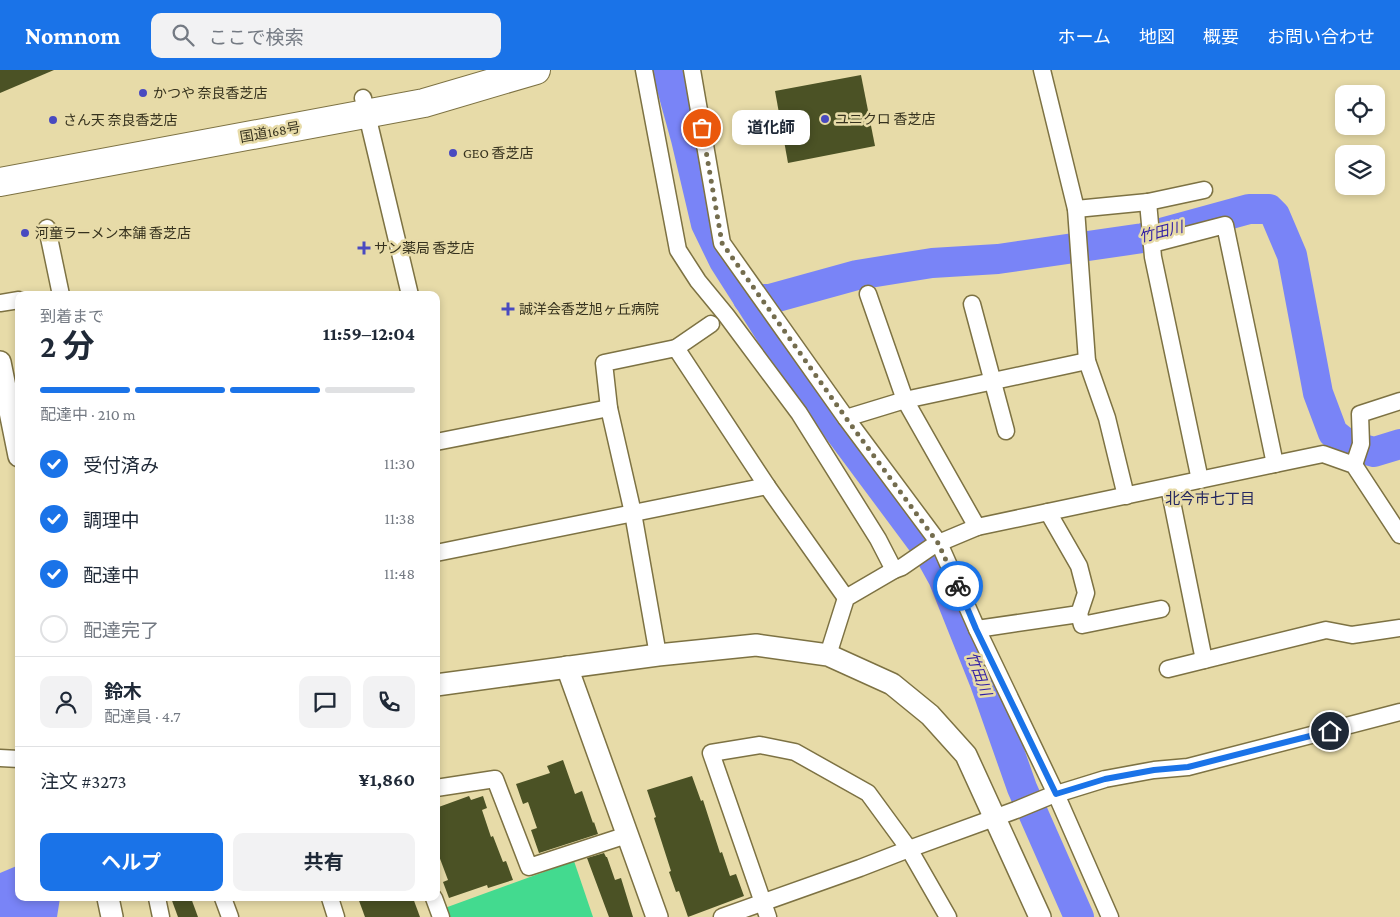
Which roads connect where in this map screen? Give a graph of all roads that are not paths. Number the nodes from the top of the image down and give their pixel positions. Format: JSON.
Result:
{"nodes":[{"id":1,"x":495,"y":70,"type":"edge"},
{"id":2,"x":536,"y":70,"type":"edge"},
{"id":3,"x":644,"y":70,"type":"edge"},
{"id":4,"x":692,"y":70,"type":"edge"},
{"id":5,"x":1042,"y":70,"type":"edge"},
{"id":6,"x":365,"y":106,"type":"junction"},
{"id":7,"x":0,"y":163,"type":"edge"},
{"id":8,"x":0,"y":182,"type":"edge"},
{"id":9,"x":1204,"y":190,"type":"dead end"},
{"id":10,"x":1148,"y":202,"type":"junction"},
{"id":11,"x":1076,"y":209,"type":"junction"},
{"id":12,"x":48,"y":228,"type":"dead end"},
{"id":13,"x":1152,"y":244,"type":"junction"},
{"id":14,"x":59,"y":291,"type":"edge"},
{"id":15,"x":409,"y":291,"type":"edge"},
{"id":16,"x":868,"y":294,"type":"dead end"},
{"id":17,"x":15,"y":301,"type":"edge"},
{"id":18,"x":0,"y":303,"type":"edge"},
{"id":19,"x":972,"y":304,"type":"dead end"},
{"id":20,"x":712,"y":324,"type":"dead end"},
{"id":21,"x":676,"y":348,"type":"junction"},
{"id":22,"x":1087,"y":360,"type":"junction"},
{"id":23,"x":0,"y":362,"type":"edge"},
{"id":24,"x":992,"y":380,"type":"junction"},
{"id":25,"x":906,"y":400,"type":"junction"},
{"id":26,"x":1400,"y":401,"type":"edge"},
{"id":27,"x":609,"y":408,"type":"junction"},
{"id":28,"x":846,"y":418,"type":"junction"},
{"id":29,"x":1006,"y":431,"type":"dead end"},
{"id":30,"x":15,"y":436,"type":"edge"},
{"id":31,"x":440,"y":437,"type":"edge"},
{"id":32,"x":1275,"y":464,"type":"junction"},
{"id":33,"x":1354,"y":465,"type":"junction"},
{"id":34,"x":1200,"y":480,"type":"junction"},
{"id":35,"x":767,"y":486,"type":"junction"},
{"id":36,"x":1168,"y":487,"type":"junction"},
{"id":37,"x":1126,"y":496,"type":"junction"},
{"id":38,"x":1048,"y":512,"type":"junction"},
{"id":39,"x":633,"y":513,"type":"junction"},
{"id":40,"x":977,"y":528,"type":"junction"},
{"id":41,"x":1400,"y":534,"type":"edge"},
{"id":42,"x":936,"y":544,"type":"junction"},
{"id":43,"x":440,"y":552,"type":"edge"},
{"id":44,"x":898,"y":569,"type":"junction"},
{"id":45,"x":846,"y":598,"type":"junction"},
{"id":46,"x":1161,"y":609,"type":"dead end"},
{"id":47,"x":1079,"y":614,"type":"junction"},
{"id":48,"x":1400,"y":628,"type":"edge"},
{"id":49,"x":976,"y":629,"type":"junction"},
{"id":50,"x":658,"y":655,"type":"junction"},
{"id":51,"x":828,"y":655,"type":"junction"},
{"id":52,"x":1204,"y":660,"type":"junction"},
{"id":53,"x":568,"y":667,"type":"junction"},
{"id":54,"x":1168,"y":669,"type":"dead end"},
{"id":55,"x":440,"y":685,"type":"edge"},
{"id":56,"x":1400,"y":712,"type":"edge"},
{"id":57,"x":1,"y":753,"type":"edge"},
{"id":58,"x":15,"y":758,"type":"edge"},
{"id":59,"x":440,"y":787,"type":"edge"},
{"id":60,"x":1053,"y":795,"type":"junction"},
{"id":61,"x":995,"y":817,"type":"junction"},
{"id":62,"x":628,"y":835,"type":"junction"},
{"id":63,"x":909,"y":849,"type":"junction"},
{"id":64,"x":109,"y":901,"type":"edge"},
{"id":65,"x":157,"y":901,"type":"edge"},
{"id":66,"x":224,"y":901,"type":"edge"},
{"id":67,"x":331,"y":901,"type":"edge"},
{"id":68,"x":435,"y":901,"type":"edge"},
{"id":69,"x":765,"y":910,"type":"edge"},
{"id":70,"x":112,"y":917,"type":"edge"},
{"id":71,"x":160,"y":917,"type":"edge"},
{"id":72,"x":230,"y":917,"type":"edge"},
{"id":73,"x":336,"y":917,"type":"edge"},
{"id":74,"x":441,"y":917,"type":"edge"},
{"id":75,"x":657,"y":917,"type":"edge"},
{"id":76,"x":722,"y":917,"type":"edge"},
{"id":77,"x":948,"y":917,"type":"edge"},
{"id":78,"x":1040,"y":917,"type":"edge"},
{"id":79,"x":1110,"y":917,"type":"edge"}],
"edges":[{"from":1,"to":6,"type":"highway","name":"国道168号"},
{"from":2,"to":6,"type":"highway","name":"国道168号"},
{"from":3,"to":44,"type":"street"},
{"from":4,"to":28,"type":"street"},
{"from":5,"to":11,"type":"street"},
{"from":6,"to":7,"type":"highway","name":"国道168号"},
{"from":6,"to":8,"type":"highway","name":"国道168号"},
{"from":6,"to":15,"type":"street"},
{"from":9,"to":10,"type":"street"},
{"from":10,"to":11,"type":"street"},
{"from":10,"to":13,"type":"street"},
{"from":11,"to":22,"type":"street"},
{"from":12,"to":14,"type":"street"},
{"from":13,"to":32,"type":"street"},
{"from":13,"to":34,"type":"street"},
{"from":16,"to":25,"type":"street"},
{"from":17,"to":18,"type":"street"},
{"from":19,"to":24,"type":"street"},
{"from":20,"to":21,"type":"street"},
{"from":21,"to":27,"type":"street"},
{"from":21,"to":35,"type":"street"},
{"from":22,"to":24,"type":"street"},
{"from":22,"to":37,"type":"street"},
{"from":23,"to":30,"type":"street"},
{"from":24,"to":25,"type":"street"},
{"from":24,"to":29,"type":"street"},
{"from":25,"to":28,"type":"street"},
{"from":25,"to":40,"type":"street"},
{"from":26,"to":33,"type":"street"},
{"from":27,"to":31,"type":"street"},
{"from":27,"to":39,"type":"street"},
{"from":28,"to":42,"type":"street"},
{"from":32,"to":33,"type":"street"},
{"from":32,"to":34,"type":"street"},
{"from":33,"to":41,"type":"street"},
{"from":34,"to":36,"type":"street"},
{"from":35,"to":39,"type":"street"},
{"from":35,"to":45,"type":"street"},
{"from":36,"to":37,"type":"street"},
{"from":36,"to":52,"type":"street"},
{"from":37,"to":38,"type":"street"},
{"from":38,"to":40,"type":"street"},
{"from":38,"to":47,"type":"street"},
{"from":39,"to":43,"type":"street"},
{"from":39,"to":50,"type":"street"},
{"from":40,"to":42,"type":"street"},
{"from":42,"to":44,"type":"street"},
{"from":42,"to":49,"type":"street"},
{"from":44,"to":45,"type":"street"},
{"from":45,"to":51,"type":"street"},
{"from":46,"to":47,"type":"street"},
{"from":47,"to":49,"type":"street"},
{"from":48,"to":52,"type":"street"},
{"from":49,"to":60,"type":"street"},
{"from":50,"to":51,"type":"street"},
{"from":50,"to":53,"type":"street"},
{"from":51,"to":61,"type":"street"},
{"from":52,"to":54,"type":"street"},
{"from":53,"to":55,"type":"street"},
{"from":53,"to":62,"type":"street"},
{"from":56,"to":60,"type":"street"},
{"from":57,"to":58,"type":"street"},
{"from":59,"to":62,"type":"street"},
{"from":60,"to":61,"type":"street"},
{"from":60,"to":79,"type":"street"},
{"from":61,"to":63,"type":"street"},
{"from":61,"to":78,"type":"street"},
{"from":62,"to":75,"type":"street"},
{"from":63,"to":69,"type":"street"},
{"from":63,"to":69,"type":"street"},
{"from":63,"to":77,"type":"street"},
{"from":64,"to":70,"type":"street"},
{"from":65,"to":71,"type":"street"},
{"from":66,"to":72,"type":"street"},
{"from":67,"to":73,"type":"street"},
{"from":68,"to":74,"type":"street"},
{"from":69,"to":76,"type":"street"}]}
